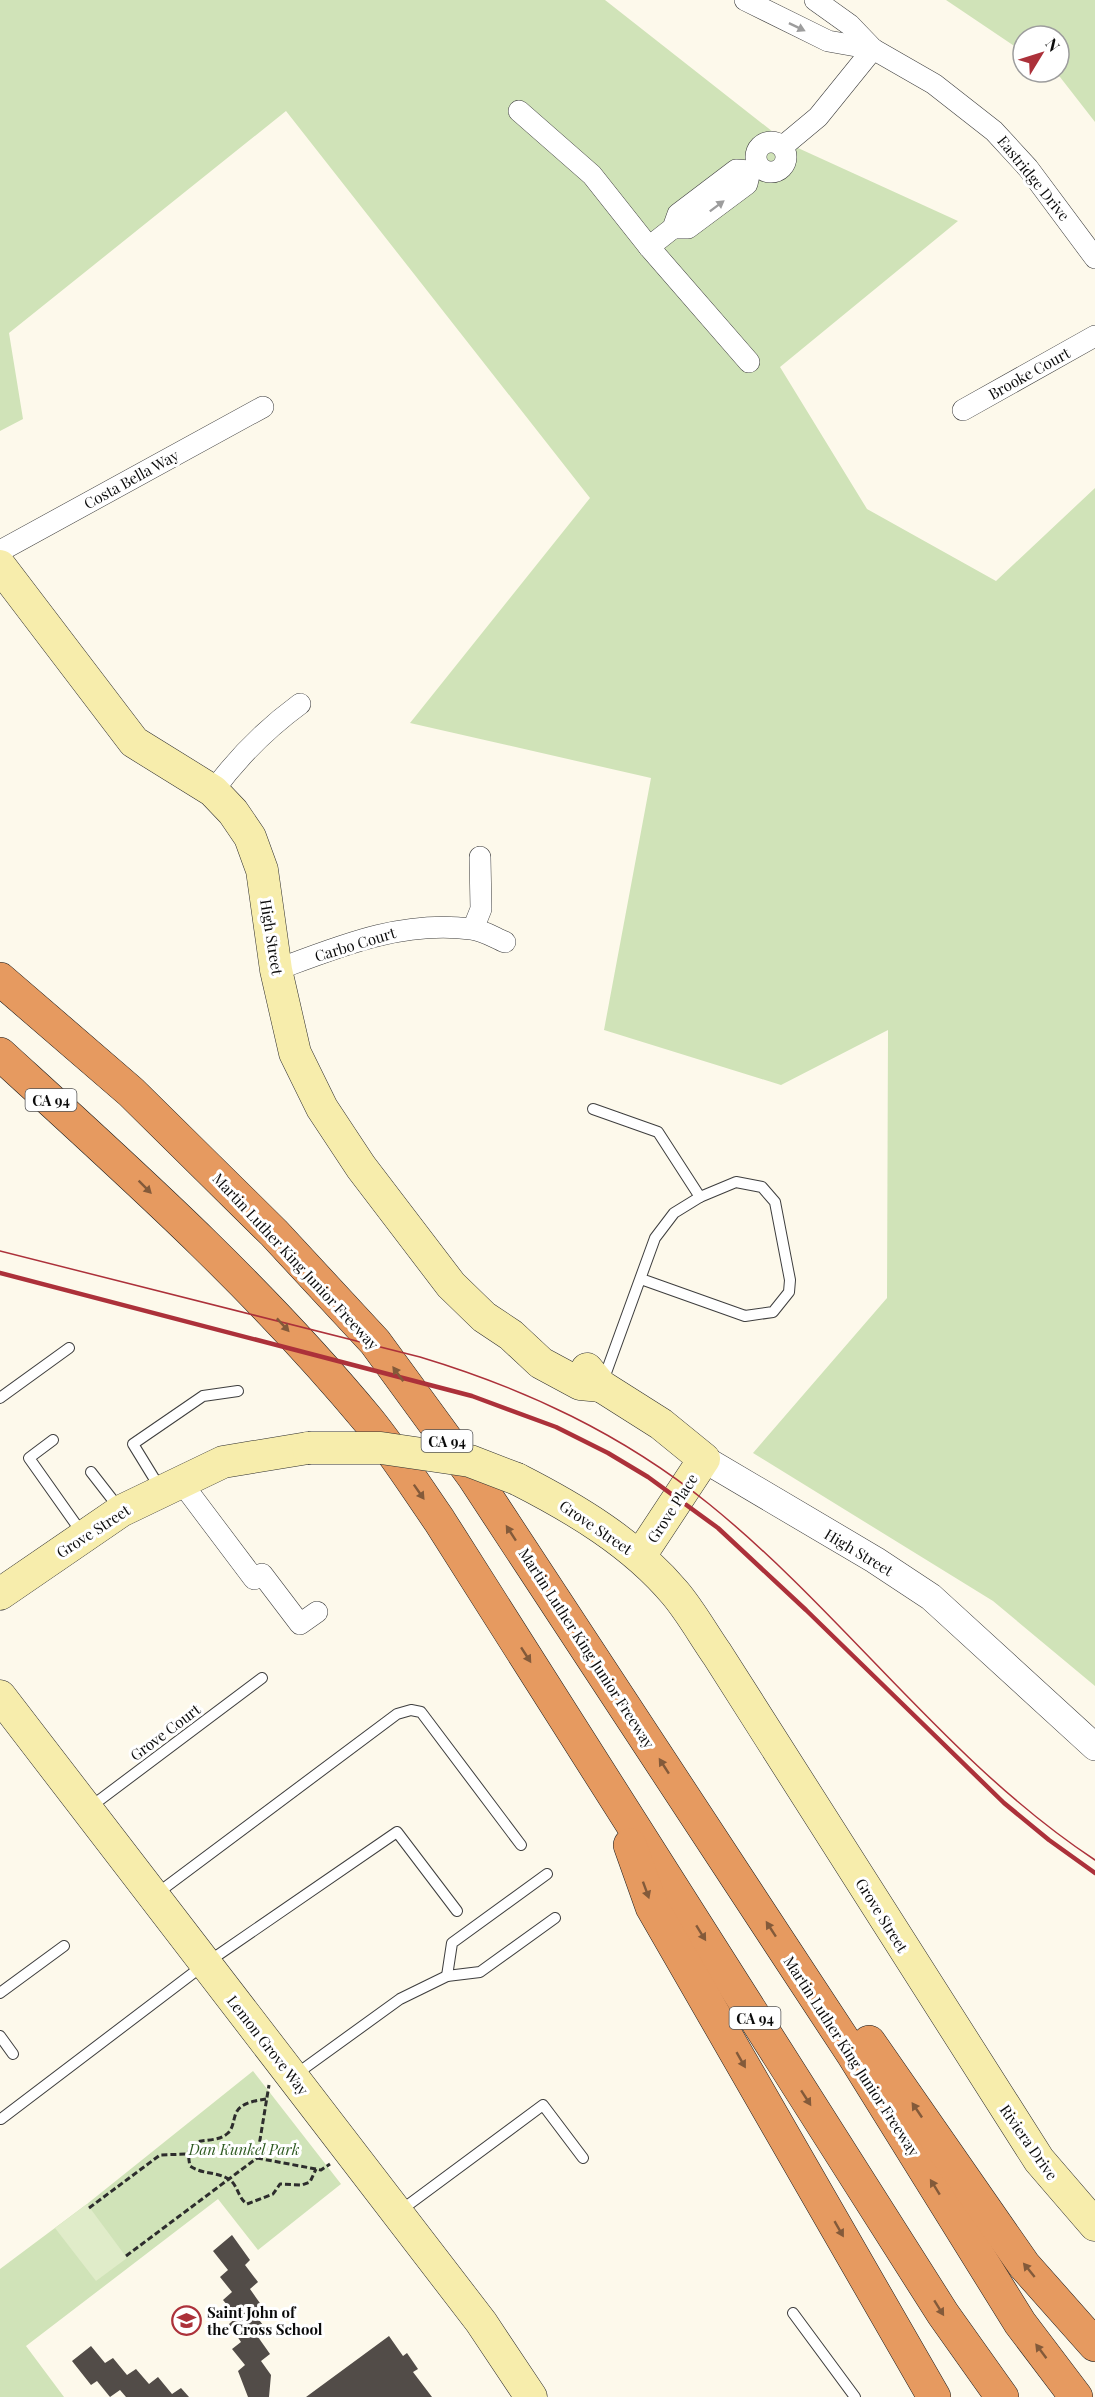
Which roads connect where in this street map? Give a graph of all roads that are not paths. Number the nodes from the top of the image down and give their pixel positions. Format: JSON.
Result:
{"nodes":[{"id":1,"x":745,"y":0,"type":"edge"},
{"id":2,"x":815,"y":0,"type":"edge"},
{"id":3,"x":873,"y":49,"type":"junction"},
{"id":4,"x":519,"y":111,"type":"dead end"},
{"id":5,"x":650,"y":247,"type":"junction"},
{"id":6,"x":1095,"y":258,"type":"edge"},
{"id":7,"x":1095,"y":336,"type":"edge"},
{"id":8,"x":749,"y":362,"type":"dead end"},
{"id":9,"x":263,"y":407,"type":"dead end"},
{"id":10,"x":963,"y":410,"type":"dead end"},
{"id":11,"x":0,"y":552,"type":"edge"},
{"id":12,"x":0,"y":566,"type":"edge"},
{"id":13,"x":300,"y":704,"type":"dead end"},
{"id":14,"x":213,"y":791,"type":"junction"},
{"id":15,"x":480,"y":857,"type":"dead end"},
{"id":16,"x":473,"y":929,"type":"junction"},
{"id":17,"x":506,"y":942,"type":"dead end"},
{"id":18,"x":276,"y":970,"type":"junction"},
{"id":19,"x":0,"y":979,"type":"edge"},
{"id":20,"x":0,"y":1054,"type":"edge"},
{"id":21,"x":0,"y":1078,"type":"edge"},
{"id":22,"x":593,"y":1109,"type":"dead end"},
{"id":23,"x":102,"y":1147,"type":"junction"},
{"id":24,"x":700,"y":1197,"type":"junction"},
{"id":25,"x":641,"y":1279,"type":"junction"},
{"id":26,"x":69,"y":1348,"type":"dead end"},
{"id":27,"x":601,"y":1386,"type":"junction"},
{"id":28,"x":238,"y":1390,"type":"dead end"},
{"id":29,"x":0,"y":1398,"type":"edge"},
{"id":30,"x":53,"y":1440,"type":"dead end"},
{"id":31,"x":705,"y":1459,"type":"junction"},
{"id":32,"x":92,"y":1472,"type":"dead end"},
{"id":33,"x":172,"y":1486,"type":"junction"},
{"id":34,"x":121,"y":1510,"type":"junction"},
{"id":35,"x":84,"y":1536,"type":"junction"},
{"id":36,"x":640,"y":1557,"type":"junction"},
{"id":37,"x":0,"y":1594,"type":"edge"},
{"id":38,"x":317,"y":1612,"type":"dead end"},
{"id":39,"x":262,"y":1678,"type":"dead end"},
{"id":40,"x":0,"y":1696,"type":"edge"},
{"id":41,"x":1095,"y":1746,"type":"edge"},
{"id":42,"x":604,"y":1776,"type":"junction"},
{"id":43,"x":87,"y":1810,"type":"junction"},
{"id":44,"x":521,"y":1845,"type":"dead end"},
{"id":45,"x":547,"y":1874,"type":"dead end"},
{"id":46,"x":153,"y":1897,"type":"junction"},
{"id":47,"x":457,"y":1911,"type":"dead end"},
{"id":48,"x":555,"y":1918,"type":"dead end"},
{"id":49,"x":64,"y":1947,"type":"dead end"},
{"id":50,"x":205,"y":1964,"type":"junction"},
{"id":51,"x":447,"y":1977,"type":"junction"},
{"id":52,"x":803,"y":1978,"type":"junction"},
{"id":53,"x":0,"y":1993,"type":"edge"},
{"id":54,"x":0,"y":2036,"type":"edge"},
{"id":55,"x":13,"y":2054,"type":"dead end"},
{"id":56,"x":970,"y":2055,"type":"joint"},
{"id":57,"x":289,"y":2074,"type":"junction"},
{"id":58,"x":1,"y":2119,"type":"edge"},
{"id":59,"x":583,"y":2158,"type":"dead end"},
{"id":60,"x":398,"y":2213,"type":"junction"},
{"id":61,"x":1095,"y":2225,"type":"edge"},
{"id":62,"x":793,"y":2313,"type":"dead end"},
{"id":63,"x":1095,"y":2345,"type":"edge"},
{"id":64,"x":531,"y":2397,"type":"edge"},
{"id":65,"x":855,"y":2397,"type":"edge"},
{"id":66,"x":934,"y":2397,"type":"edge"},
{"id":67,"x":1002,"y":2397,"type":"edge"},
{"id":68,"x":1076,"y":2397,"type":"edge"}],
"edges":[{"from":1,"to":3,"type":"street","name":"Eastridge Drive","one_way":true},
{"from":2,"to":3,"type":"street","name":"Eastridge Drive"},
{"from":3,"to":5,"type":"street"},
{"from":3,"to":6,"type":"street","name":"Eastridge Drive"},
{"from":4,"to":5,"type":"street"},
{"from":5,"to":8,"type":"street"},
{"from":7,"to":10,"type":"street","name":"Brooke Court"},
{"from":9,"to":11,"type":"street","name":"Costa Bella Way"},
{"from":12,"to":14,"type":"main road","name":"High Street"},
{"from":13,"to":14,"type":"street"},
{"from":14,"to":18,"type":"main road","name":"High Street"},
{"from":15,"to":16,"type":"street"},
{"from":16,"to":17,"type":"street","name":"Carbo Court"},
{"from":16,"to":18,"type":"street","name":"Carbo Court"},
{"from":18,"to":27,"type":"main road","name":"High Street"},
{"from":52,"to":19,"type":"highway","name":"Martin Luther King Junior Freeway","number":"CA 94","one_way":true},
{"from":20,"to":23,"type":"highway","number":"CA 94"},
{"from":21,"to":23,"type":"highway"},
{"from":22,"to":24,"type":"lane"},
{"from":23,"to":42,"type":"highway","number":"CA 94","one_way":true},
{"from":24,"to":25,"type":"lane"},
{"from":24,"to":25,"type":"lane"},
{"from":25,"to":27,"type":"lane"},
{"from":26,"to":29,"type":"lane"},
{"from":27,"to":31,"type":"main road","name":"High Street"},
{"from":28,"to":33,"type":"lane"},
{"from":30,"to":35,"type":"lane"},
{"from":31,"to":36,"type":"main road","name":"Grove Place"},
{"from":31,"to":41,"type":"street","name":"High Street"},
{"from":32,"to":34,"type":"lane"},
{"from":33,"to":34,"type":"main road","name":"Grove Street"},
{"from":33,"to":36,"type":"main road","name":"Grove Street","bridge":true},
{"from":33,"to":38,"type":"street"},
{"from":34,"to":35,"type":"main road","name":"Grove Street"},
{"from":35,"to":37,"type":"main road","name":"Grove Street"},
{"from":36,"to":56,"type":"main road","name":"Grove Street"},
{"from":39,"to":43,"type":"lane","name":"Grove Court"},
{"from":40,"to":43,"type":"main road","name":"Lemon Grove Way"},
{"from":42,"to":66,"type":"highway","one_way":true},
{"from":42,"to":67,"type":"highway","number":"CA 94","one_way":true},
{"from":43,"to":46,"type":"main road","name":"Lemon Grove Way"},
{"from":44,"to":46,"type":"lane"},
{"from":45,"to":51,"type":"lane"},
{"from":46,"to":50,"type":"main road","name":"Lemon Grove Way"},
{"from":47,"to":50,"type":"lane"},
{"from":48,"to":51,"type":"lane"},
{"from":49,"to":53,"type":"lane"},
{"from":50,"to":57,"type":"main road","name":"Lemon Grove Way"},
{"from":50,"to":58,"type":"lane"},
{"from":51,"to":57,"type":"lane"},
{"from":63,"to":52,"type":"highway","one_way":true},
{"from":68,"to":52,"type":"highway","name":"Martin Luther King Junior Freeway","number":"CA 94","one_way":true},
{"from":54,"to":55,"type":"lane"},
{"from":56,"to":61,"type":"main road","name":"Riviera Drive"},
{"from":57,"to":60,"type":"main road","name":"Lemon Grove Way"},
{"from":59,"to":60,"type":"lane"},
{"from":60,"to":64,"type":"main road","name":"Lemon Grove Way"},
{"from":62,"to":65,"type":"lane"}]}
